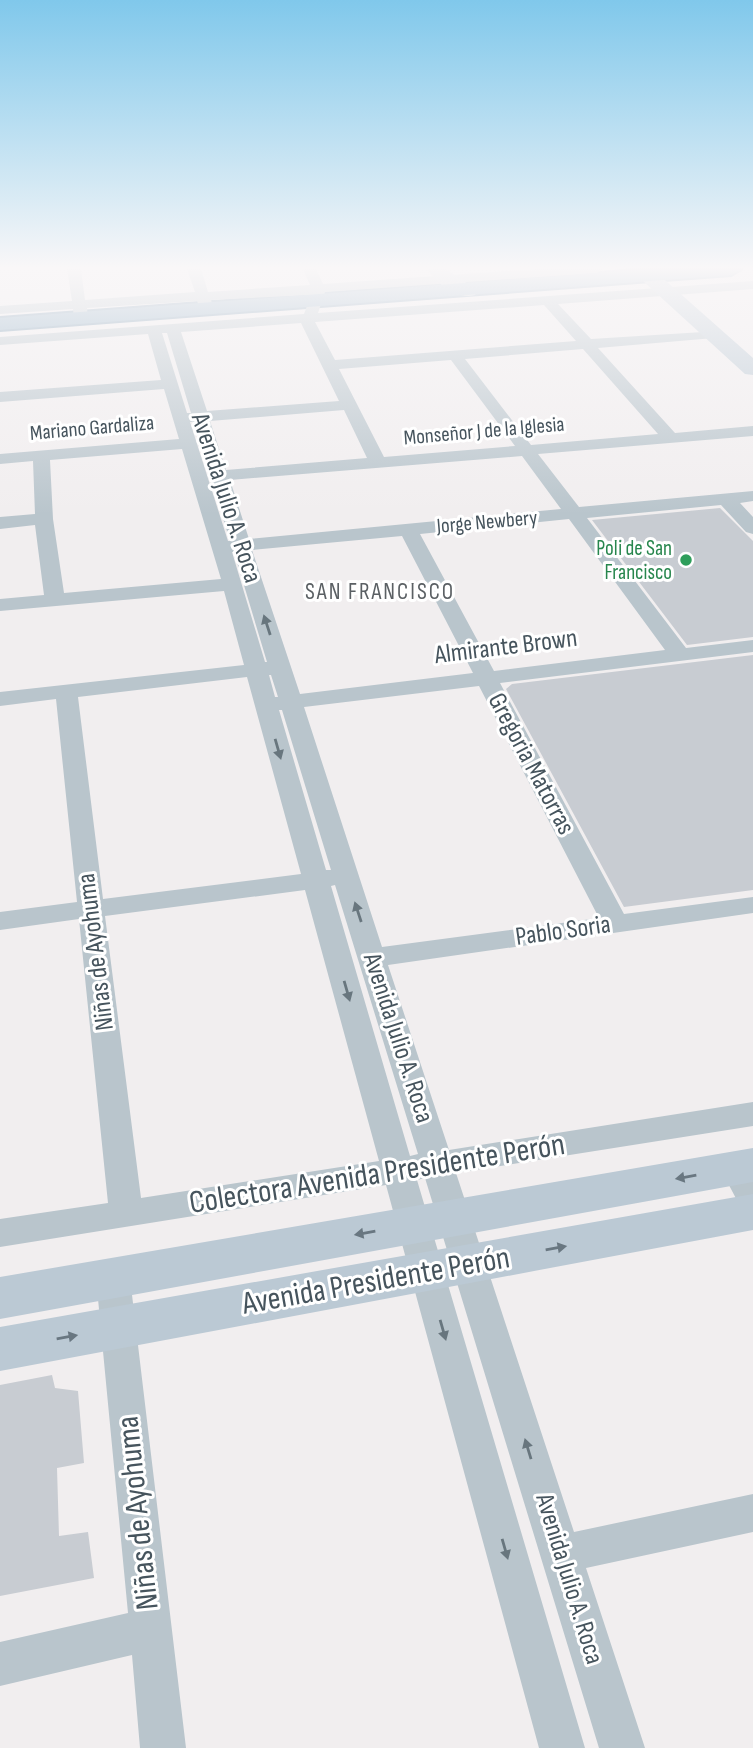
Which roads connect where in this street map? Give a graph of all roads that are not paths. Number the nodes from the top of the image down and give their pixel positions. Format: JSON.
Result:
{"nodes":[{"id":1,"x":166,"y":351,"type":"edge"},
{"id":2,"x":170,"y":351,"type":"edge"},
{"id":3,"x":322,"y":351,"type":"edge"},
{"id":4,"x":508,"y":351,"type":"edge"},
{"id":5,"x":593,"y":351,"type":"edge"},
{"id":6,"x":732,"y":351,"type":"edge"},
{"id":7,"x":455,"y":355,"type":"junction"},
{"id":8,"x":329,"y":365,"type":"junction"},
{"id":9,"x":753,"y":369,"type":"edge"},
{"id":10,"x":171,"y":384,"type":"junction"},
{"id":11,"x":0,"y":397,"type":"edge"},
{"id":12,"x":349,"y":405,"type":"junction"},
{"id":13,"x":191,"y":418,"type":"junction"},
{"id":14,"x":753,"y":431,"type":"edge"},
{"id":15,"x":671,"y":438,"type":"junction"},
{"id":16,"x":188,"y":443,"type":"junction"},
{"id":17,"x":526,"y":450,"type":"junction"},
{"id":18,"x":41,"y":455,"type":"junction"},
{"id":19,"x":0,"y":459,"type":"edge"},
{"id":20,"x":378,"y":462,"type":"junction"},
{"id":21,"x":219,"y":476,"type":"junction"},
{"id":22,"x":753,"y":496,"type":"edge"},
{"id":23,"x":726,"y":499,"type":"junction"},
{"id":24,"x":574,"y":513,"type":"junction"},
{"id":25,"x":44,"y":519,"type":"junction"},
{"id":26,"x":0,"y":523,"type":"edge"},
{"id":27,"x":753,"y":528,"type":"edge"},
{"id":28,"x":408,"y":529,"type":"junction"},
{"id":29,"x":231,"y":546,"type":"junction"},
{"id":30,"x":232,"y":584,"type":"junction"},
{"id":31,"x":55,"y":600,"type":"junction"},
{"id":32,"x":0,"y":605,"type":"edge"},
{"id":33,"x":753,"y":646,"type":"edge"},
{"id":34,"x":680,"y":655,"type":"junction"},
{"id":35,"x":280,"y":667,"type":"junction"},
{"id":36,"x":256,"y":670,"type":"junction"},
{"id":37,"x":485,"y":678,"type":"junction"},
{"id":38,"x":66,"y":691,"type":"junction"},
{"id":39,"x":0,"y":699,"type":"edge"},
{"id":40,"x":291,"y":702,"type":"junction"},
{"id":41,"x":266,"y":705,"type":"junction"},
{"id":42,"x":347,"y":876,"type":"junction"},
{"id":43,"x":315,"y":880,"type":"junction"},
{"id":44,"x":753,"y":905,"type":"edge"},
{"id":45,"x":91,"y":910,"type":"junction"},
{"id":46,"x":0,"y":921,"type":"edge"},
{"id":47,"x":616,"y":924,"type":"junction"},
{"id":48,"x":373,"y":958,"type":"junction"},
{"id":49,"x":753,"y":1114,"type":"edge"},
{"id":50,"x":438,"y":1164,"type":"junction"},
{"id":51,"x":397,"y":1170,"type":"junction"},
{"id":52,"x":747,"y":1177,"type":"edge"},
{"id":53,"x":753,"y":1212,"type":"edge"},
{"id":54,"x":126,"y":1213,"type":"junction"},
{"id":55,"x":434,"y":1221,"type":"junction"},
{"id":56,"x":0,"y":1233,"type":"edge"},
{"id":57,"x":448,"y":1268,"type":"junction"},
{"id":58,"x":113,"y":1278,"type":"junction"},
{"id":59,"x":0,"y":1298,"type":"edge"},
{"id":60,"x":118,"y":1328,"type":"junction"},
{"id":61,"x":0,"y":1349,"type":"edge"},
{"id":62,"x":753,"y":1513,"type":"edge"},
{"id":63,"x":561,"y":1554,"type":"junction"},
{"id":64,"x":151,"y":1629,"type":"junction"},
{"id":65,"x":0,"y":1664,"type":"edge"},
{"id":66,"x":163,"y":1748,"type":"edge"},
{"id":67,"x":562,"y":1748,"type":"edge"},
{"id":68,"x":622,"y":1748,"type":"edge"}],
"edges":[{"from":1,"to":10,"type":"street","name":"Avenida Julio A. Roca"},
{"from":2,"to":13,"type":"street","name":"Avenida Julio A. Roca"},
{"from":3,"to":8,"type":"street"},
{"from":4,"to":7,"type":"street"},
{"from":5,"to":15,"type":"street"},
{"from":6,"to":9,"type":"street"},
{"from":7,"to":8,"type":"street"},
{"from":7,"to":17,"type":"street"},
{"from":8,"to":12,"type":"street"},
{"from":10,"to":11,"type":"street"},
{"from":10,"to":13,"type":"street","name":"Avenida Julio A. Roca"},
{"from":12,"to":13,"type":"street"},
{"from":12,"to":20,"type":"street"},
{"from":13,"to":16,"type":"street","name":"Avenida Julio A. Roca"},
{"from":13,"to":21,"type":"street","name":"Avenida Julio A. Roca"},
{"from":14,"to":15,"type":"street","name":"Monseñor J de la Iglesia"},
{"from":15,"to":17,"type":"street","name":"Monseñor J de la Iglesia"},
{"from":16,"to":18,"type":"street","name":"Mariano Gardaliza"},
{"from":16,"to":29,"type":"street","name":"Avenida Julio A. Roca"},
{"from":17,"to":20,"type":"street","name":"Monseñor J de la Iglesia"},
{"from":17,"to":24,"type":"street"},
{"from":18,"to":19,"type":"street","name":"Mariano Gardaliza"},
{"from":18,"to":25,"type":"street"},
{"from":20,"to":21,"type":"street","name":"Monseñor J de la Iglesia"},
{"from":21,"to":29,"type":"street","name":"Avenida Julio A. Roca"},
{"from":22,"to":23,"type":"street","name":"Jorge Newbery"},
{"from":23,"to":24,"type":"street","name":"Jorge Newbery"},
{"from":23,"to":27,"type":"street"},
{"from":24,"to":28,"type":"street","name":"Jorge Newbery"},
{"from":24,"to":34,"type":"street"},
{"from":25,"to":26,"type":"street"},
{"from":25,"to":31,"type":"street"},
{"from":28,"to":29,"type":"street","name":"Jorge Newbery"},
{"from":28,"to":37,"type":"street","name":"Gregoria Matorras"},
{"from":29,"to":30,"type":"street","name":"Avenida Julio A. Roca"},
{"from":35,"to":29,"type":"street","name":"Avenida Julio A. Roca","one_way":true},
{"from":30,"to":31,"type":"street"},
{"from":30,"to":36,"type":"street","name":"Avenida Julio A. Roca"},
{"from":31,"to":32,"type":"street"},
{"from":33,"to":34,"type":"street","name":"Almirante Brown"},
{"from":34,"to":37,"type":"street","name":"Almirante Brown"},
{"from":35,"to":36,"type":"street"},
{"from":35,"to":40,"type":"street","name":"Avenida Julio A. Roca"},
{"from":36,"to":38,"type":"street"},
{"from":36,"to":41,"type":"street","name":"Avenida Julio A. Roca"},
{"from":37,"to":40,"type":"street","name":"Almirante Brown"},
{"from":37,"to":47,"type":"street","name":"Gregoria Matorras"},
{"from":38,"to":39,"type":"street"},
{"from":38,"to":45,"type":"street","name":"Niñas de Ayohuma"},
{"from":40,"to":41,"type":"street","name":"Almirante Brown"},
{"from":40,"to":42,"type":"street","name":"Avenida Julio A. Roca"},
{"from":41,"to":43,"type":"street","name":"Avenida Julio A. Roca","one_way":true},
{"from":42,"to":43,"type":"street"},
{"from":48,"to":42,"type":"street","name":"Avenida Julio A. Roca","one_way":true},
{"from":43,"to":45,"type":"street"},
{"from":43,"to":51,"type":"street","name":"Avenida Julio A. Roca","one_way":true},
{"from":44,"to":47,"type":"street","name":"Pablo Soria"},
{"from":45,"to":46,"type":"street"},
{"from":45,"to":54,"type":"street","name":"Niñas de Ayohuma"},
{"from":47,"to":48,"type":"street","name":"Pablo Soria"},
{"from":48,"to":50,"type":"street","name":"Avenida Julio A. Roca"},
{"from":49,"to":50,"type":"street","name":"Colectora Avenida Presidente Perón"},
{"from":50,"to":51,"type":"street","name":"Colectora Avenida Presidente Perón"},
{"from":50,"to":55,"type":"street","name":"Avenida Julio A. Roca"},
{"from":51,"to":54,"type":"street","name":"Colectora Avenida Presidente Perón"},
{"from":51,"to":55,"type":"street","name":"Avenida Julio A. Roca"},
{"from":52,"to":55,"type":"street","name":"Avenida Presidente Perón","one_way":true},
{"from":57,"to":53,"type":"street","name":"Avenida Presidente Perón","one_way":true},
{"from":54,"to":56,"type":"street","name":"Colectora Avenida Presidente Perón"},
{"from":55,"to":57,"type":"street","name":"Avenida Julio A. Roca"},
{"from":55,"to":58,"type":"street","name":"Avenida Presidente Perón","one_way":true},
{"from":57,"to":60,"type":"street","name":"Avenida Presidente Perón"},
{"from":63,"to":57,"type":"street","name":"Avenida Julio A. Roca","one_way":true},
{"from":57,"to":67,"type":"street","name":"Avenida Julio A. Roca","one_way":true},
{"from":58,"to":59,"type":"street","name":"Avenida Presidente Perón"},
{"from":58,"to":60,"type":"street","name":"Niñas de Ayohuma"},
{"from":61,"to":60,"type":"street","name":"Avenida Presidente Perón","one_way":true},
{"from":60,"to":64,"type":"street","name":"Niñas de Ayohuma"},
{"from":62,"to":63,"type":"street"},
{"from":63,"to":68,"type":"street","name":"Avenida Julio A. Roca"},
{"from":64,"to":65,"type":"street"},
{"from":64,"to":66,"type":"street","name":"Niñas de Ayohuma"}]}
